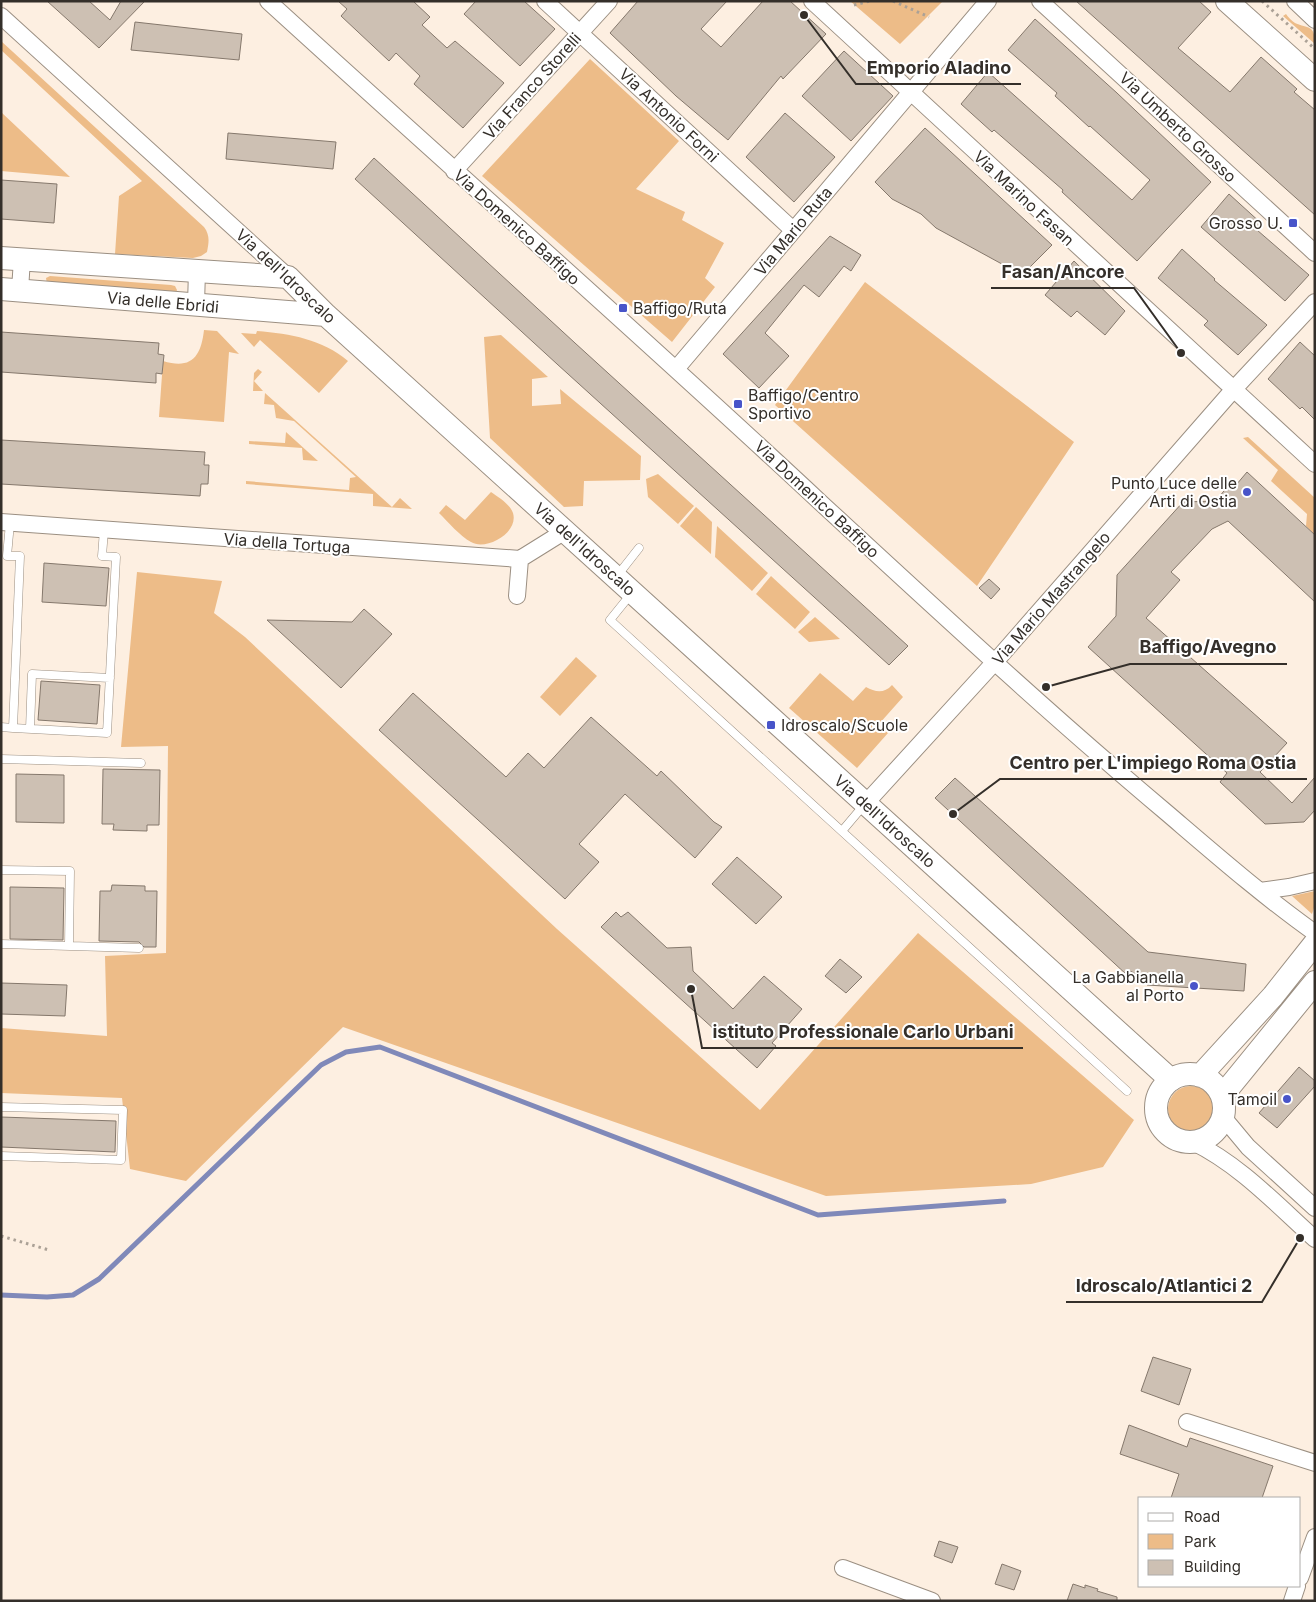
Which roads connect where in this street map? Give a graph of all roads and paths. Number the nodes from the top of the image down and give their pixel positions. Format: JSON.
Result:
{"nodes":[{"id":1,"x":268,"y":1,"type":"edge"},
{"id":2,"x":545,"y":1,"type":"edge"},
{"id":3,"x":609,"y":1,"type":"edge"},
{"id":4,"x":812,"y":1,"type":"edge"},
{"id":5,"x":856,"y":1,"type":"edge"},
{"id":6,"x":870,"y":1,"type":"edge"},
{"id":7,"x":893,"y":1,"type":"edge"},
{"id":8,"x":988,"y":1,"type":"edge"},
{"id":9,"x":1040,"y":1,"type":"edge"},
{"id":10,"x":1227,"y":1,"type":"edge"},
{"id":11,"x":1262,"y":1,"type":"edge"},
{"id":12,"x":1288,"y":6,"type":"edge"},
{"id":13,"x":1277,"y":15,"type":"junction"},
{"id":14,"x":1,"y":16,"type":"edge"},
{"id":15,"x":929,"y":17,"type":"dead end"},
{"id":16,"x":1315,"y":20,"type":"edge"},
{"id":17,"x":1261,"y":32,"type":"junction"},
{"id":18,"x":580,"y":33,"type":"junction"},
{"id":19,"x":1315,"y":49,"type":"edge"},
{"id":20,"x":1315,"y":80,"type":"edge"},
{"id":21,"x":911,"y":93,"type":"junction"},
{"id":22,"x":454,"y":171,"type":"junction"},
{"id":23,"x":793,"y":230,"type":"junction"},
{"id":24,"x":1315,"y":253,"type":"edge"},
{"id":25,"x":11,"y":258,"type":"edge"},
{"id":26,"x":197,"y":271,"type":"junction"},
{"id":27,"x":288,"y":278,"type":"junction"},
{"id":28,"x":11,"y":290,"type":"edge"},
{"id":29,"x":1315,"y":302,"type":"edge"},
{"id":30,"x":196,"y":304,"type":"junction"},
{"id":31,"x":326,"y":314,"type":"junction"},
{"id":32,"x":676,"y":369,"type":"junction"},
{"id":33,"x":1233,"y":390,"type":"junction"},
{"id":34,"x":1315,"y":464,"type":"edge"},
{"id":35,"x":6,"y":522,"type":"edge"},
{"id":36,"x":104,"y":530,"type":"junction"},
{"id":37,"x":565,"y":531,"type":"junction"},
{"id":38,"x":639,"y":548,"type":"dead end"},
{"id":39,"x":520,"y":559,"type":"junction"},
{"id":40,"x":616,"y":577,"type":"junction"},
{"id":41,"x":633,"y":592,"type":"junction"},
{"id":42,"x":517,"y":596,"type":"dead end"},
{"id":43,"x":994,"y":662,"type":"junction"},
{"id":44,"x":110,"y":678,"type":"junction"},
{"id":45,"x":1,"y":727,"type":"edge"},
{"id":46,"x":13,"y":728,"type":"junction"},
{"id":47,"x":30,"y":728,"type":"junction"},
{"id":48,"x":1,"y":759,"type":"edge"},
{"id":49,"x":141,"y":763,"type":"dead end"},
{"id":50,"x":866,"y":803,"type":"junction"},
{"id":51,"x":842,"y":831,"type":"junction"},
{"id":52,"x":1,"y":870,"type":"edge"},
{"id":53,"x":1315,"y":880,"type":"edge"},
{"id":54,"x":1260,"y":891,"type":"junction"},
{"id":55,"x":1315,"y":933,"type":"edge"},
{"id":56,"x":1315,"y":943,"type":"edge"},
{"id":57,"x":1,"y":944,"type":"edge"},
{"id":58,"x":70,"y":946,"type":"junction"},
{"id":59,"x":139,"y":948,"type":"dead end"},
{"id":60,"x":1315,"y":982,"type":"edge"},
{"id":61,"x":1200,"y":1076,"type":"junction"},
{"id":62,"x":1171,"y":1080,"type":"junction"},
{"id":63,"x":1127,"y":1091,"type":"dead end"},
{"id":64,"x":1223,"y":1106,"type":"junction"},
{"id":65,"x":1,"y":1107,"type":"edge"},
{"id":66,"x":1193,"y":1142,"type":"junction"},
{"id":67,"x":1,"y":1156,"type":"edge"},
{"id":68,"x":1315,"y":1208,"type":"edge"},
{"id":69,"x":1,"y":1236,"type":"edge"},
{"id":70,"x":1315,"y":1239,"type":"edge"},
{"id":71,"x":49,"y":1250,"type":"dead end"},
{"id":72,"x":1187,"y":1422,"type":"dead end"},
{"id":73,"x":1315,"y":1463,"type":"edge"},
{"id":74,"x":1315,"y":1537,"type":"edge"},
{"id":75,"x":843,"y":1568,"type":"dead end"},
{"id":76,"x":1301,"y":1575,"type":"edge"},
{"id":77,"x":1297,"y":1587,"type":"edge"},
{"id":78,"x":932,"y":1601,"type":"edge"},
{"id":79,"x":1292,"y":1601,"type":"edge"}],
"edges":[{"from":1,"to":22,"type":"street","name":"Via Domenico Baffigo"},
{"from":2,"to":18,"type":"street","name":"Via Antonio Forni"},
{"from":3,"to":18,"type":"street","name":"Via Franco Storelli"},
{"from":4,"to":21,"type":"street","name":"Via Marino Fasan"},
{"from":5,"to":6,"type":"path"},
{"from":7,"to":15,"type":"path"},
{"from":8,"to":21,"type":"street","name":"Via Mario Ruta"},
{"from":9,"to":24,"type":"street","name":"Via Umberto Grosso"},
{"from":10,"to":17,"type":"street"},
{"from":11,"to":13,"type":"path"},
{"from":12,"to":13,"type":"path"},
{"from":12,"to":16,"type":"street"},
{"from":13,"to":17,"type":"path"},
{"from":13,"to":19,"type":"path"},
{"from":14,"to":27,"type":"street","name":"Via dell'Idroscalo"},
{"from":17,"to":20,"type":"street"},
{"from":18,"to":22,"type":"street","name":"Via Franco Storelli"},
{"from":18,"to":23,"type":"street","name":"Via Antonio Forni"},
{"from":21,"to":23,"type":"street","name":"Via Mario Ruta"},
{"from":21,"to":33,"type":"street","name":"Via Marino Fasan"},
{"from":22,"to":32,"type":"street","name":"Via Domenico Baffigo"},
{"from":23,"to":32,"type":"street","name":"Via Mario Ruta"},
{"from":25,"to":26,"type":"street","name":"Via delle Ebridi"},
{"from":25,"to":28,"type":"street"},
{"from":26,"to":27,"type":"street","name":"Via delle Ebridi"},
{"from":26,"to":30,"type":"street"},
{"from":27,"to":31,"type":"street","name":"Via dell'Idroscalo"},
{"from":28,"to":30,"type":"street","name":"Via delle Ebridi"},
{"from":29,"to":33,"type":"street","name":"Via Mario Mastrangelo"},
{"from":30,"to":31,"type":"street","name":"Via delle Ebridi"},
{"from":31,"to":37,"type":"street","name":"Via dell'Idroscalo"},
{"from":32,"to":43,"type":"street","name":"Via Domenico Baffigo"},
{"from":33,"to":34,"type":"street","name":"Via Marino Fasan"},
{"from":33,"to":43,"type":"street","name":"Via Mario Mastrangelo"},
{"from":35,"to":36,"type":"street","name":"Via della Tortuga"},
{"from":35,"to":46,"type":"lane"},
{"from":36,"to":39,"type":"street","name":"Via della Tortuga"},
{"from":36,"to":44,"type":"lane"},
{"from":37,"to":39,"type":"street"},
{"from":37,"to":40,"type":"street","name":"Via dell'Idroscalo"},
{"from":38,"to":40,"type":"lane"},
{"from":39,"to":42,"type":"street"},
{"from":40,"to":41,"type":"street","name":"Via dell'Idroscalo"},
{"from":41,"to":50,"type":"street","name":"Via dell'Idroscalo"},
{"from":41,"to":51,"type":"lane"},
{"from":43,"to":50,"type":"street","name":"Via Mario Mastrangelo"},
{"from":43,"to":54,"type":"street","name":"Via Domenico Baffigo"},
{"from":44,"to":47,"type":"lane"},
{"from":44,"to":47,"type":"lane"},
{"from":45,"to":46,"type":"lane"},
{"from":46,"to":47,"type":"lane"},
{"from":48,"to":49,"type":"lane"},
{"from":50,"to":51,"type":"lane"},
{"from":50,"to":62,"type":"street","name":"Via dell'Idroscalo"},
{"from":51,"to":63,"type":"lane"},
{"from":52,"to":58,"type":"lane"},
{"from":53,"to":54,"type":"street"},
{"from":54,"to":55,"type":"street","name":"Via Domenico Baffigo"},
{"from":56,"to":61,"type":"street"},
{"from":57,"to":58,"type":"lane"},
{"from":58,"to":59,"type":"lane"},
{"from":60,"to":64,"type":"street"},
{"from":61,"to":62,"type":"street"},
{"from":61,"to":64,"type":"street"},
{"from":62,"to":66,"type":"street"},
{"from":64,"to":66,"type":"street"},
{"from":64,"to":68,"type":"street"},
{"from":65,"to":67,"type":"lane"},
{"from":66,"to":70,"type":"street"},
{"from":69,"to":71,"type":"path"},
{"from":72,"to":73,"type":"street"},
{"from":74,"to":76,"type":"street"},
{"from":75,"to":78,"type":"street"},
{"from":77,"to":79,"type":"street"}]}
